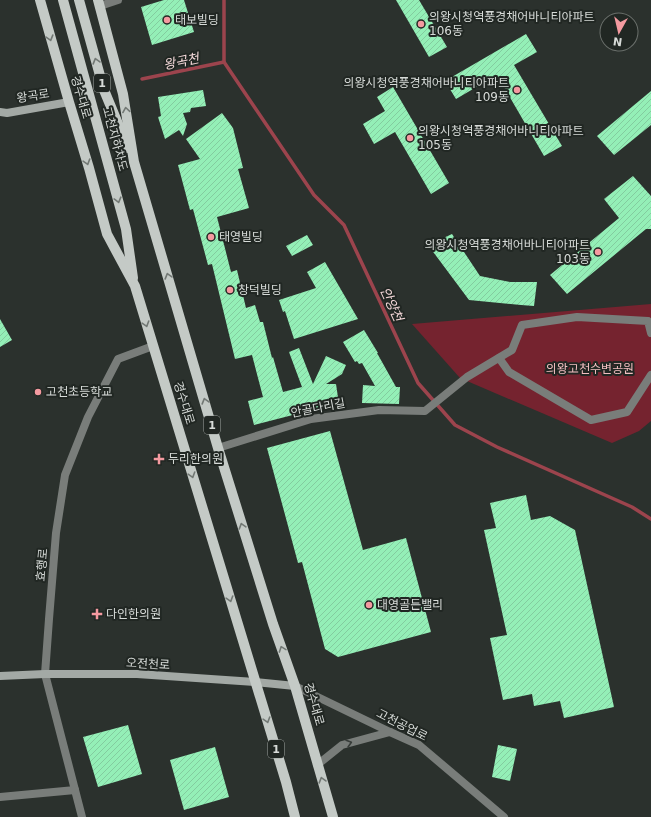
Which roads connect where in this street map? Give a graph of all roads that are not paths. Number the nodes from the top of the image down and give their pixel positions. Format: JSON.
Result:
{"nodes":[{"id":1,"x":40,"y":0,"type":"edge"},
{"id":2,"x":63,"y":0,"type":"edge"},
{"id":3,"x":78,"y":0,"type":"edge"},
{"id":4,"x":118,"y":0,"type":"edge"},
{"id":5,"x":99,"y":3,"type":"edge"},
{"id":6,"x":69,"y":102,"type":"junction"},
{"id":7,"x":0,"y":112,"type":"edge"},
{"id":8,"x":134,"y":162,"type":"junction"},
{"id":9,"x":135,"y":286,"type":"junction"},
{"id":10,"x":651,"y":333,"type":"edge"},
{"id":11,"x":153,"y":346,"type":"junction"},
{"id":12,"x":499,"y":358,"type":"junction"},
{"id":13,"x":651,"y":375,"type":"edge"},
{"id":14,"x":218,"y":448,"type":"junction"},
{"id":15,"x":45,"y":674,"type":"junction"},
{"id":16,"x":0,"y":676,"type":"edge"},
{"id":17,"x":255,"y":682,"type":"junction"},
{"id":18,"x":295,"y":686,"type":"junction"},
{"id":19,"x":390,"y":732,"type":"junction"},
{"id":20,"x":317,"y":765,"type":"junction"},
{"id":21,"x":75,"y":790,"type":"junction"},
{"id":22,"x":0,"y":797,"type":"edge"},
{"id":23,"x":82,"y":817,"type":"edge"},
{"id":24,"x":295,"y":817,"type":"edge"},
{"id":25,"x":333,"y":817,"type":"edge"},
{"id":26,"x":504,"y":817,"type":"edge"}],
"edges":[{"from":1,"to":6,"type":"main road","name":"경수대로","number":"1","one_way":true},
{"from":2,"to":9,"type":"main road","name":"고천지하차도","number":"1","one_way":true},
{"from":8,"to":3,"type":"main road","name":"고천지하차도","number":"1","one_way":true},
{"from":4,"to":5,"type":"street"},
{"from":8,"to":5,"type":"main road","name":"경수대로","number":"1","one_way":true},
{"from":6,"to":7,"type":"street","name":"왕곡로"},
{"from":6,"to":9,"type":"main road","name":"경수대로","number":"1","one_way":true},
{"from":14,"to":8,"type":"main road","name":"경수대로","number":"1","one_way":true},
{"from":9,"to":11,"type":"main road","name":"경수대로","number":"1","one_way":true},
{"from":10,"to":12,"type":"street"},
{"from":11,"to":15,"type":"street","name":"효행로"},
{"from":11,"to":17,"type":"main road","name":"경수대로","number":"1","one_way":true},
{"from":12,"to":13,"type":"street"},
{"from":12,"to":14,"type":"street","name":"안골다리길"},
{"from":18,"to":14,"type":"main road","name":"경수대로","number":"1","one_way":true},
{"from":15,"to":16,"type":"street","name":"오전천로"},
{"from":15,"to":17,"type":"street","name":"오전천로"},
{"from":15,"to":21,"type":"street","name":"효행로"},
{"from":17,"to":18,"type":"street","name":"오전천로"},
{"from":17,"to":24,"type":"main road","name":"경수대로","number":"1","one_way":true},
{"from":18,"to":19,"type":"street","name":"고천공업로"},
{"from":18,"to":20,"type":"main road","name":"경수대로","number":"1"},
{"from":20,"to":19,"type":"street","one_way":true},
{"from":19,"to":26,"type":"street","name":"고천공업로"},
{"from":25,"to":20,"type":"main road","name":"경수대로","number":"1","one_way":true},
{"from":21,"to":22,"type":"street"},
{"from":21,"to":23,"type":"street","name":"효행로"}]}
